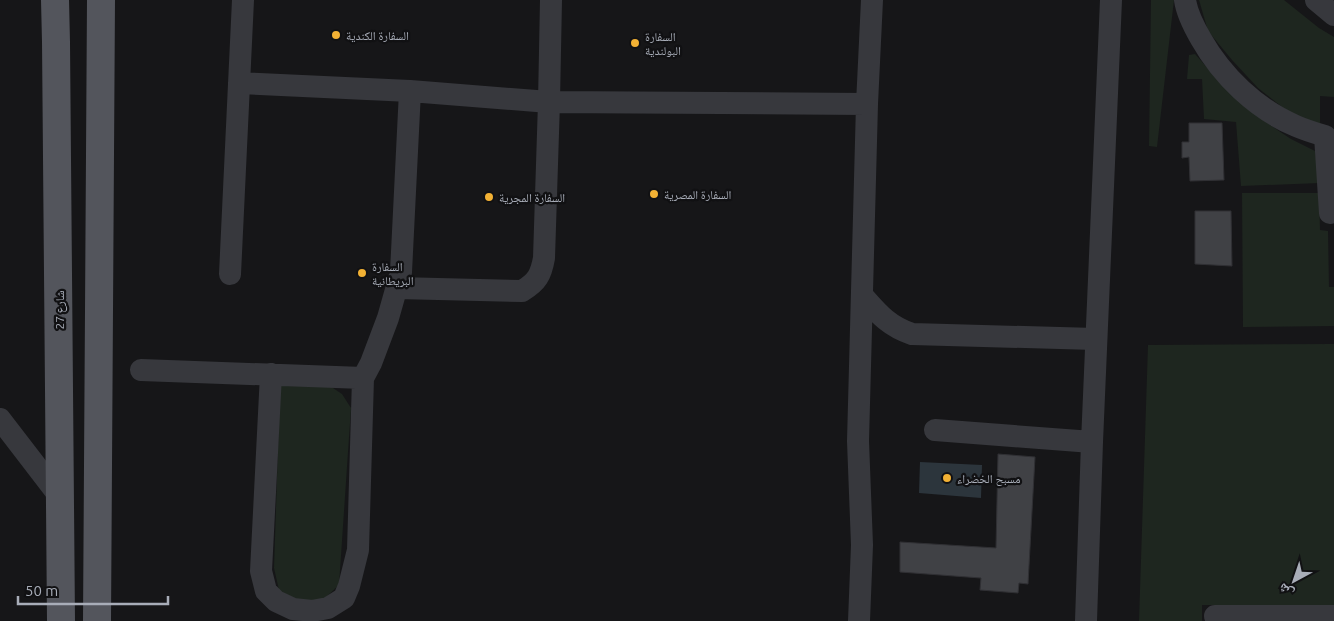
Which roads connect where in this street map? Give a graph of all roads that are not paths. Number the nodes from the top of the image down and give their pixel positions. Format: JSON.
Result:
{"nodes":[{"id":1,"x":55,"y":0,"type":"edge"},
{"id":2,"x":101,"y":0,"type":"edge"},
{"id":3,"x":243,"y":0,"type":"edge"},
{"id":4,"x":552,"y":0,"type":"edge"},
{"id":5,"x":872,"y":0,"type":"edge"},
{"id":6,"x":1111,"y":0,"type":"edge"},
{"id":7,"x":1185,"y":0,"type":"edge"},
{"id":8,"x":1316,"y":0,"type":"edge"},
{"id":9,"x":1334,"y":14,"type":"edge"},
{"id":10,"x":239,"y":83,"type":"junction"},
{"id":11,"x":410,"y":92,"type":"junction"},
{"id":12,"x":549,"y":102,"type":"junction"},
{"id":13,"x":867,"y":104,"type":"junction"},
{"id":14,"x":1330,"y":213,"type":"dead end"},
{"id":15,"x":230,"y":274,"type":"dead end"},
{"id":16,"x":397,"y":288,"type":"junction"},
{"id":17,"x":862,"y":295,"type":"junction"},
{"id":18,"x":1095,"y":339,"type":"junction"},
{"id":19,"x":141,"y":370,"type":"dead end"},
{"id":20,"x":271,"y":374,"type":"junction"},
{"id":21,"x":363,"y":378,"type":"junction"},
{"id":22,"x":0,"y":418,"type":"edge"},
{"id":23,"x":935,"y":430,"type":"dead end"},
{"id":24,"x":1092,"y":442,"type":"junction"},
{"id":25,"x":60,"y":497,"type":"junction"},
{"id":26,"x":1215,"y":616,"type":"dead end"},
{"id":27,"x":1334,"y":616,"type":"edge"},
{"id":28,"x":61,"y":621,"type":"edge"},
{"id":29,"x":97,"y":621,"type":"edge"},
{"id":30,"x":859,"y":621,"type":"edge"},
{"id":31,"x":1086,"y":621,"type":"edge"}],
"edges":[{"from":1,"to":25,"type":"main road","name":"شارع 27"},
{"from":2,"to":29,"type":"main road"},
{"from":3,"to":10,"type":"lane"},
{"from":4,"to":12,"type":"lane"},
{"from":5,"to":13,"type":"lane"},
{"from":6,"to":18,"type":"lane"},
{"from":7,"to":14,"type":"lane"},
{"from":8,"to":9,"type":"lane"},
{"from":10,"to":11,"type":"lane"},
{"from":10,"to":15,"type":"lane"},
{"from":11,"to":12,"type":"lane"},
{"from":11,"to":16,"type":"lane"},
{"from":12,"to":13,"type":"lane"},
{"from":12,"to":16,"type":"lane"},
{"from":13,"to":17,"type":"lane"},
{"from":16,"to":21,"type":"lane"},
{"from":17,"to":18,"type":"lane"},
{"from":17,"to":30,"type":"lane"},
{"from":18,"to":24,"type":"lane"},
{"from":19,"to":20,"type":"lane"},
{"from":20,"to":21,"type":"lane"},
{"from":20,"to":21,"type":"lane"},
{"from":22,"to":25,"type":"lane"},
{"from":23,"to":24,"type":"lane"},
{"from":24,"to":31,"type":"lane"},
{"from":25,"to":28,"type":"main road","name":"شارع 27"},
{"from":26,"to":27,"type":"lane"}]}
